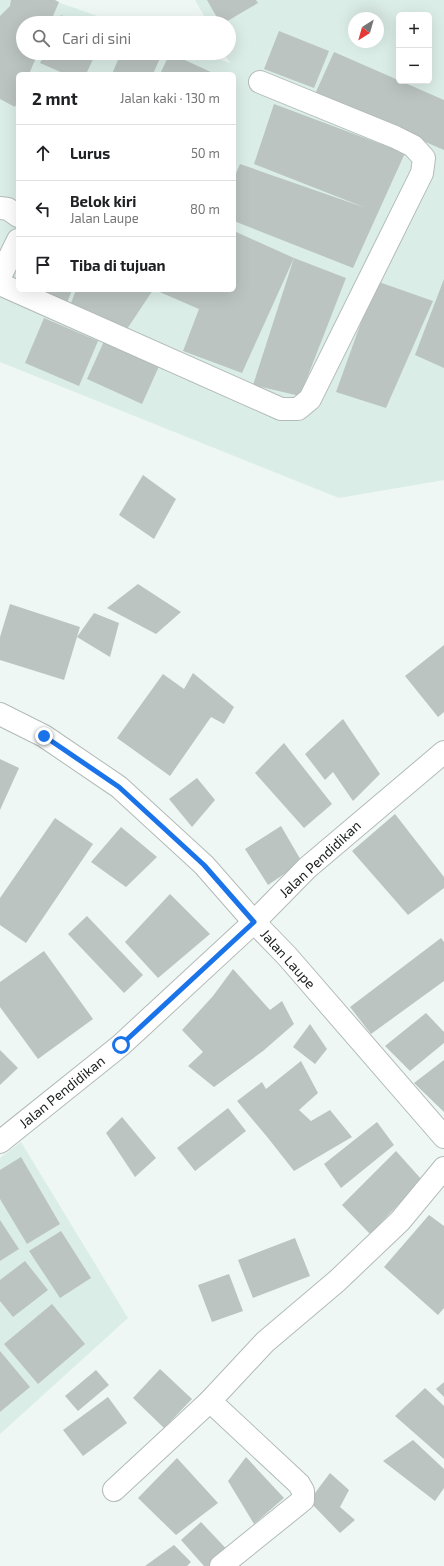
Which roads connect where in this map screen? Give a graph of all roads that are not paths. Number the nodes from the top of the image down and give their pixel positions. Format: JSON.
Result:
{"nodes":[{"id":1,"x":260,"y":82,"type":"dead end"},
{"id":2,"x":0,"y":208,"type":"edge"},
{"id":3,"x":16,"y":215,"type":"edge"},
{"id":4,"x":16,"y":244,"type":"edge"},
{"id":5,"x":0,"y":277,"type":"edge"},
{"id":6,"x":0,"y":284,"type":"edge"},
{"id":7,"x":16,"y":291,"type":"edge"},
{"id":8,"x":18,"y":292,"type":"edge"},
{"id":9,"x":0,"y":714,"type":"edge"},
{"id":10,"x":444,"y":752,"type":"edge"},
{"id":11,"x":254,"y":922,"type":"junction"},
{"id":12,"x":444,"y":1137,"type":"edge"},
{"id":13,"x":0,"y":1142,"type":"edge"},
{"id":14,"x":444,"y":1168,"type":"edge"},
{"id":15,"x":210,"y":1401,"type":"junction"},
{"id":16,"x":114,"y":1490,"type":"dead end"},
{"id":17,"x":221,"y":1566,"type":"edge"}],
"edges":[{"from":1,"to":8,"type":"street"},
{"from":2,"to":3,"type":"street"},
{"from":4,"to":5,"type":"street"},
{"from":6,"to":7,"type":"street"},
{"from":9,"to":11,"type":"street","name":"Jalan Laupe"},
{"from":10,"to":11,"type":"street","name":"Jalan Pendidikan"},
{"from":11,"to":12,"type":"street","name":"Jalan Laupe"},
{"from":11,"to":13,"type":"street","name":"Jalan Pendidikan"},
{"from":14,"to":15,"type":"street"},
{"from":15,"to":16,"type":"street"},
{"from":15,"to":17,"type":"street"}]}
